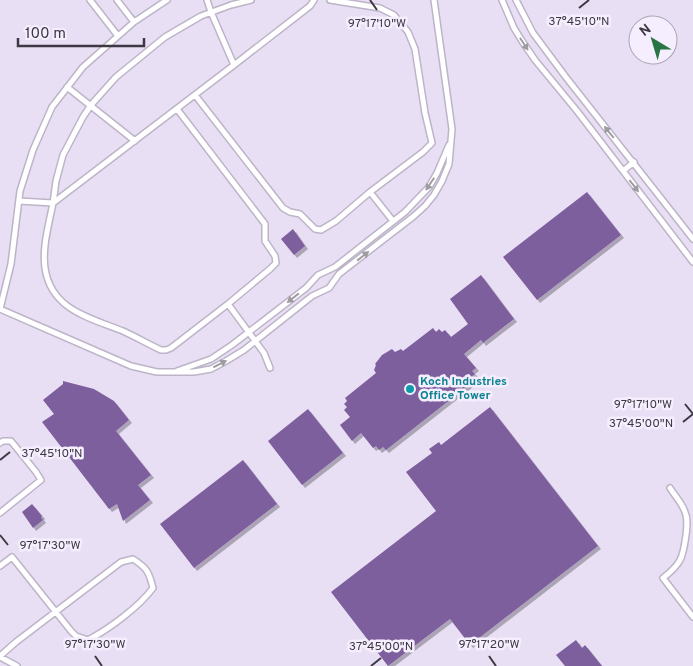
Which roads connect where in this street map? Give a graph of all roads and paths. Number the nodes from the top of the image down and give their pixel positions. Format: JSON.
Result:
{"nodes":[{"id":1,"x":90,"y":0,"type":"edge"},
{"id":2,"x":117,"y":0,"type":"edge"},
{"id":3,"x":167,"y":0,"type":"edge"},
{"id":4,"x":207,"y":0,"type":"edge"},
{"id":5,"x":251,"y":0,"type":"edge"},
{"id":6,"x":314,"y":0,"type":"edge"},
{"id":7,"x":330,"y":0,"type":"edge"},
{"id":8,"x":434,"y":0,"type":"edge"},
{"id":9,"x":502,"y":0,"type":"edge"},
{"id":10,"x":516,"y":0,"type":"edge"},
{"id":11,"x":211,"y":12,"type":"junction"},
{"id":12,"x":134,"y":22,"type":"junction"},
{"id":13,"x":118,"y":36,"type":"junction"},
{"id":14,"x":234,"y":65,"type":"junction"},
{"id":15,"x":68,"y":87,"type":"junction"},
{"id":16,"x":195,"y":95,"type":"junction"},
{"id":17,"x":91,"y":105,"type":"junction"},
{"id":18,"x":177,"y":109,"type":"junction"},
{"id":19,"x":451,"y":140,"type":"junction"},
{"id":20,"x":136,"y":141,"type":"junction"},
{"id":21,"x":634,"y":162,"type":"junction"},
{"id":22,"x":623,"y":171,"type":"junction"},
{"id":23,"x":370,"y":192,"type":"junction"},
{"id":24,"x":19,"y":201,"type":"junction"},
{"id":25,"x":53,"y":203,"type":"junction"},
{"id":26,"x":393,"y":221,"type":"junction"},
{"id":27,"x":693,"y":239,"type":"edge"},
{"id":28,"x":693,"y":262,"type":"edge"},
{"id":29,"x":334,"y":267,"type":"junction"},
{"id":30,"x":340,"y":273,"type":"junction"},
{"id":31,"x":306,"y":288,"type":"junction"},
{"id":32,"x":312,"y":296,"type":"junction"},
{"id":33,"x":228,"y":304,"type":"junction"},
{"id":34,"x":0,"y":309,"type":"edge"},
{"id":35,"x":249,"y":333,"type":"junction"},
{"id":36,"x":255,"y":341,"type":"junction"},
{"id":37,"x":270,"y":368,"type":"dead end"},
{"id":38,"x":173,"y":372,"type":"junction"},
{"id":39,"x":0,"y":443,"type":"edge"},
{"id":40,"x":670,"y":488,"type":"dead end"},
{"id":41,"x":0,"y":513,"type":"edge"},
{"id":42,"x":0,"y":566,"type":"edge"},
{"id":43,"x":56,"y":613,"type":"junction"},
{"id":44,"x":693,"y":617,"type":"edge"},
{"id":45,"x":0,"y":657,"type":"edge"},
{"id":46,"x":17,"y":666,"type":"edge"}],
"edges":[{"from":1,"to":13,"type":"lane"},
{"from":2,"to":12,"type":"lane"},
{"from":3,"to":12,"type":"lane"},
{"from":4,"to":11,"type":"lane"},
{"from":5,"to":11,"type":"lane"},
{"from":6,"to":14,"type":"lane"},
{"from":7,"to":23,"type":"lane"},
{"from":8,"to":19,"type":"lane"},
{"from":9,"to":22,"type":"lane","one_way":true},
{"from":21,"to":10,"type":"lane","one_way":true},
{"from":11,"to":14,"type":"lane"},
{"from":11,"to":17,"type":"lane"},
{"from":12,"to":13,"type":"lane"},
{"from":13,"to":15,"type":"lane"},
{"from":14,"to":16,"type":"lane"},
{"from":15,"to":17,"type":"lane"},
{"from":15,"to":24,"type":"lane"},
{"from":16,"to":18,"type":"lane"},
{"from":16,"to":23,"type":"lane"},
{"from":17,"to":20,"type":"lane"},
{"from":17,"to":25,"type":"lane"},
{"from":18,"to":20,"type":"lane"},
{"from":18,"to":33,"type":"lane"},
{"from":19,"to":26,"type":"lane","one_way":true},
{"from":30,"to":19,"type":"lane","one_way":true},
{"from":20,"to":25,"type":"lane"},
{"from":21,"to":22,"type":"lane"},
{"from":21,"to":27,"type":"lane"},
{"from":22,"to":28,"type":"lane","one_way":true},
{"from":23,"to":26,"type":"lane"},
{"from":24,"to":25,"type":"lane"},
{"from":24,"to":34,"type":"lane"},
{"from":25,"to":33,"type":"lane"},
{"from":26,"to":29,"type":"lane"},
{"from":29,"to":30,"type":"lane"},
{"from":29,"to":31,"type":"lane"},
{"from":30,"to":32,"type":"lane"},
{"from":31,"to":32,"type":"lane"},
{"from":31,"to":35,"type":"lane","one_way":true},
{"from":32,"to":36,"type":"lane"},
{"from":33,"to":35,"type":"lane"},
{"from":34,"to":38,"type":"lane"},
{"from":35,"to":36,"type":"lane"},
{"from":35,"to":38,"type":"lane"},
{"from":36,"to":37,"type":"lane"},
{"from":38,"to":36,"type":"lane","one_way":true},
{"from":39,"to":41,"type":"lane"},
{"from":40,"to":44,"type":"lane"},
{"from":42,"to":43,"type":"lane"},
{"from":43,"to":43,"type":"lane"},
{"from":43,"to":45,"type":"lane"},
{"from":45,"to":46,"type":"lane"}]}
